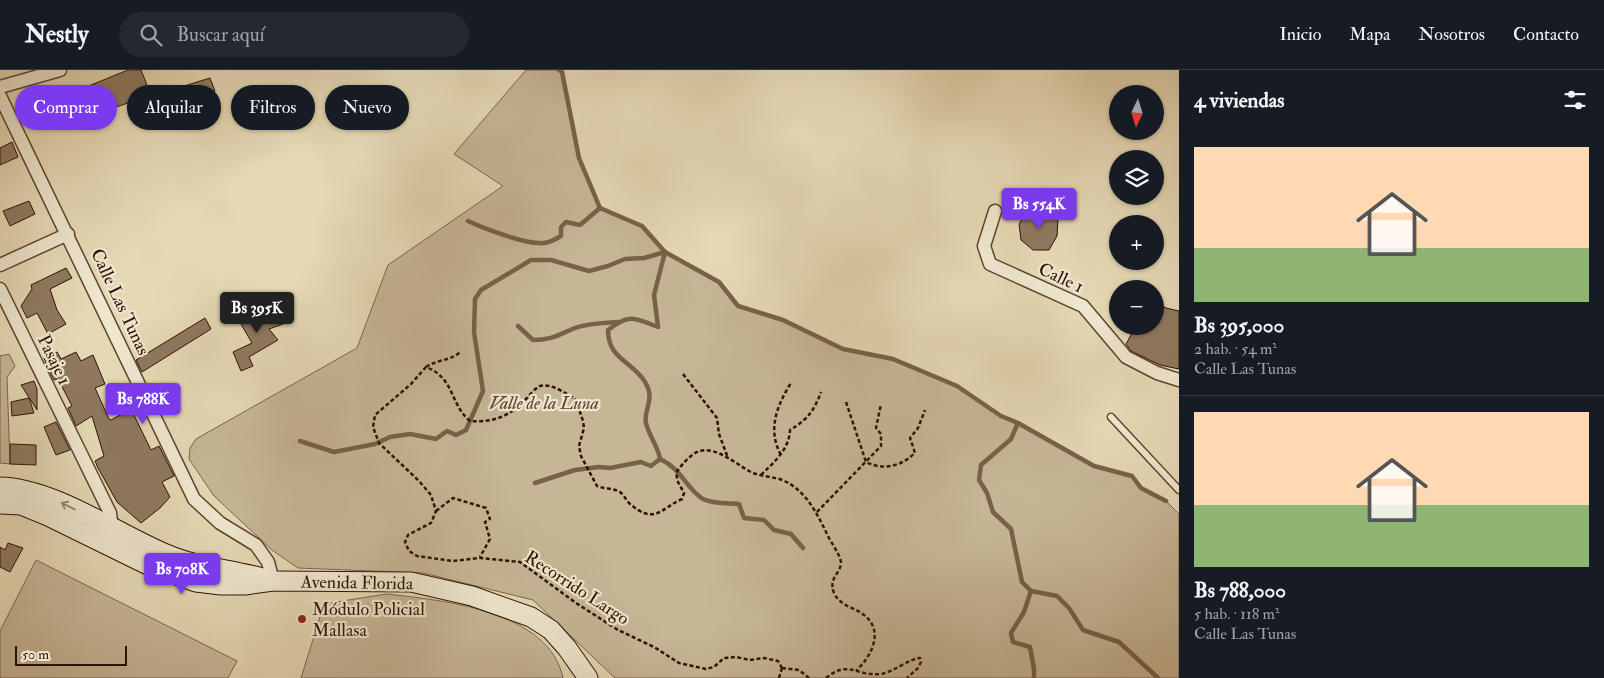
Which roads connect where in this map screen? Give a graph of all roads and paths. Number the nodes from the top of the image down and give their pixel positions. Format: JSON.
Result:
{"nodes":[{"id":1,"x":60,"y":70,"type":"edge"},
{"id":2,"x":0,"y":87,"type":"edge"},
{"id":3,"x":0,"y":96,"type":"edge"},
{"id":4,"x":995,"y":211,"type":"dead end"},
{"id":5,"x":68,"y":234,"type":"junction"},
{"id":6,"x":0,"y":265,"type":"edge"},
{"id":7,"x":0,"y":290,"type":"edge"},
{"id":8,"x":461,"y":351,"type":"dead end"},
{"id":9,"x":426,"y":367,"type":"junction"},
{"id":10,"x":683,"y":374,"type":"dead end"},
{"id":11,"x":1179,"y":380,"type":"edge"},
{"id":12,"x":791,"y":383,"type":"dead end"},
{"id":13,"x":821,"y":392,"type":"dead end"},
{"id":14,"x":846,"y":402,"type":"dead end"},
{"id":15,"x":881,"y":404,"type":"dead end"},
{"id":16,"x":925,"y":410,"type":"dead end"},
{"id":17,"x":1111,"y":417,"type":"dead end"},
{"id":18,"x":781,"y":454,"type":"junction"},
{"id":19,"x":728,"y":458,"type":"junction"},
{"id":20,"x":866,"y":462,"type":"junction"},
{"id":21,"x":761,"y":475,"type":"junction"},
{"id":22,"x":0,"y":487,"type":"edge"},
{"id":23,"x":1179,"y":490,"type":"edge"},
{"id":24,"x":0,"y":504,"type":"edge"},
{"id":25,"x":436,"y":511,"type":"junction"},
{"id":26,"x":817,"y":512,"type":"junction"},
{"id":27,"x":108,"y":536,"type":"junction"},
{"id":28,"x":480,"y":558,"type":"junction"},
{"id":29,"x":273,"y":581,"type":"junction"},
{"id":30,"x":782,"y":668,"type":"junction"},
{"id":31,"x":856,"y":671,"type":"junction"},
{"id":32,"x":588,"y":678,"type":"edge"},
{"id":33,"x":779,"y":678,"type":"edge"},
{"id":34,"x":809,"y":678,"type":"edge"},
{"id":35,"x":826,"y":678,"type":"edge"},
{"id":36,"x":908,"y":678,"type":"edge"}],
"edges":[{"from":1,"to":2,"type":"street"},
{"from":3,"to":5,"type":"street","name":"Calle Las Tunas"},
{"from":4,"to":11,"type":"street","name":"Calle 1"},
{"from":5,"to":6,"type":"street"},
{"from":5,"to":29,"type":"street","name":"Calle Las Tunas"},
{"from":7,"to":27,"type":"street","name":"Pasaje 1"},
{"from":8,"to":9,"type":"path"},
{"from":9,"to":19,"type":"path"},
{"from":9,"to":25,"type":"path"},
{"from":10,"to":19,"type":"path"},
{"from":12,"to":18,"type":"path"},
{"from":13,"to":18,"type":"path"},
{"from":14,"to":20,"type":"path"},
{"from":15,"to":20,"type":"path"},
{"from":16,"to":20,"type":"path"},
{"from":17,"to":23,"type":"lane"},
{"from":18,"to":21,"type":"path"},
{"from":19,"to":21,"type":"path"},
{"from":20,"to":26,"type":"path"},
{"from":21,"to":26,"type":"path"},
{"from":27,"to":22,"type":"main road","name":"Avenida Florida","one_way":true},
{"from":24,"to":27,"type":"main road","name":"Avenida Florida"},
{"from":25,"to":28,"type":"path"},
{"from":25,"to":28,"type":"path","name":"Recorrido Largo"},
{"from":26,"to":31,"type":"path"},
{"from":27,"to":29,"type":"main road","name":"Avenida Florida"},
{"from":28,"to":30,"type":"path","name":"Recorrido Largo"},
{"from":29,"to":32,"type":"main road","name":"Avenida Florida"},
{"from":30,"to":33,"type":"path"},
{"from":30,"to":34,"type":"path","name":"Recorrido Largo"},
{"from":31,"to":35,"type":"path"},
{"from":31,"to":36,"type":"path"}]}
